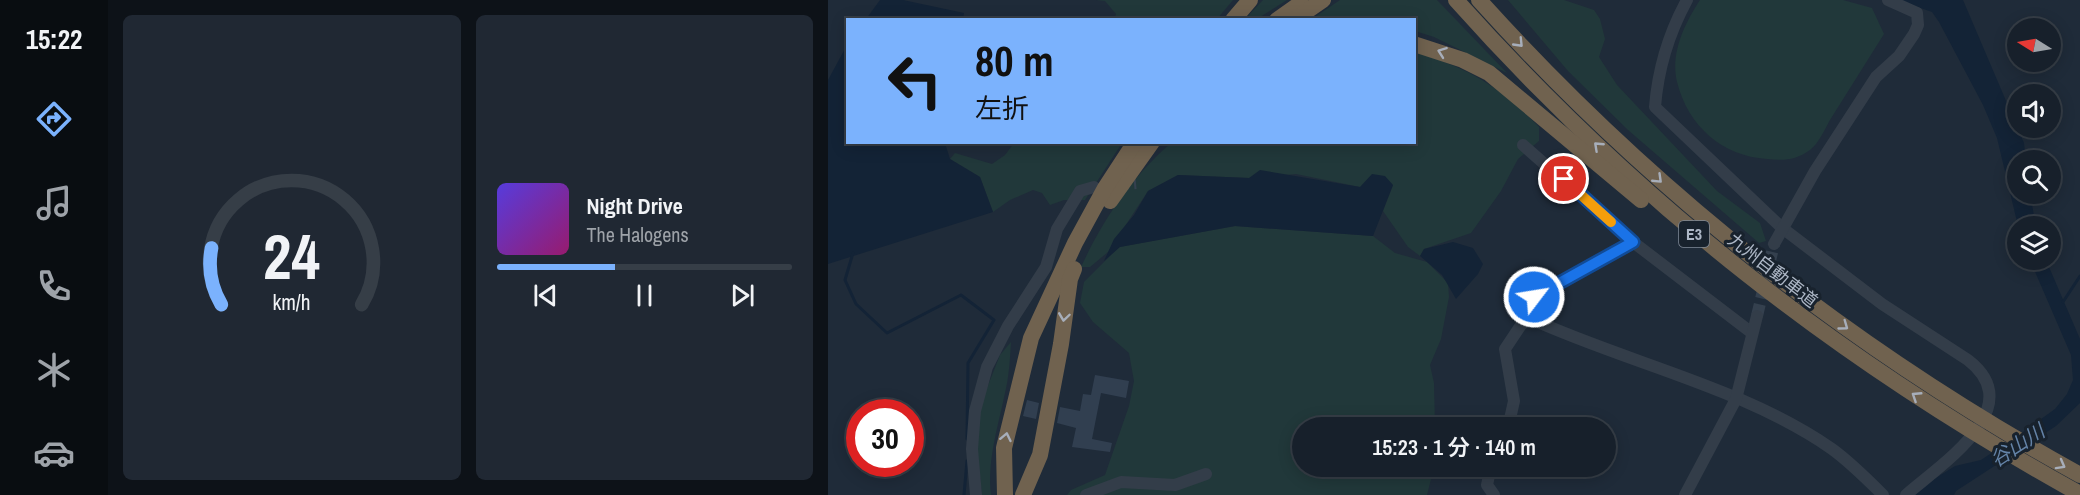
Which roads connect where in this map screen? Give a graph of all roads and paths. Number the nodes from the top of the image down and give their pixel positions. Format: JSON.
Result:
{"nodes":[{"id":1,"x":1251,"y":0,"type":"edge"},
{"id":2,"x":1305,"y":0,"type":"edge"},
{"id":3,"x":1323,"y":0,"type":"edge"},
{"id":4,"x":1456,"y":0,"type":"edge"},
{"id":5,"x":1479,"y":0,"type":"edge"},
{"id":6,"x":1687,"y":0,"type":"edge"},
{"id":7,"x":1888,"y":0,"type":"edge"},
{"id":8,"x":1235,"y":18,"type":"edge"},
{"id":9,"x":1280,"y":18,"type":"edge"},
{"id":10,"x":1297,"y":18,"type":"edge"},
{"id":11,"x":1416,"y":45,"type":"edge"},
{"id":12,"x":1523,"y":145,"type":"dead end"},
{"id":13,"x":1143,"y":146,"type":"edge"},
{"id":14,"x":1094,"y":187,"type":"dead end"},
{"id":15,"x":1781,"y":227,"type":"junction"},
{"id":16,"x":1633,"y":242,"type":"junction"},
{"id":17,"x":1773,"y":244,"type":"tunnel mouth"},
{"id":18,"x":1742,"y":272,"type":"junction"},
{"id":19,"x":1757,"y":316,"type":"tunnel mouth"},
{"id":20,"x":1529,"y":318,"type":"junction"},
{"id":21,"x":1752,"y":333,"type":"junction"},
{"id":22,"x":1736,"y":399,"type":"junction"},
{"id":23,"x":1510,"y":417,"type":"edge"},
{"id":24,"x":1970,"y":421,"type":"junction"},
{"id":25,"x":1206,"y":474,"type":"dead end"},
{"id":26,"x":2080,"y":475,"type":"edge"},
{"id":27,"x":1489,"y":477,"type":"edge"},
{"id":28,"x":976,"y":495,"type":"edge"},
{"id":29,"x":1005,"y":495,"type":"edge"},
{"id":30,"x":1023,"y":495,"type":"edge"},
{"id":31,"x":1086,"y":495,"type":"edge"},
{"id":32,"x":1494,"y":495,"type":"edge"},
{"id":33,"x":1685,"y":495,"type":"edge"},
{"id":34,"x":1883,"y":495,"type":"edge"},
{"id":35,"x":1906,"y":495,"type":"edge"},
{"id":36,"x":2080,"y":495,"type":"edge"}],
"edges":[{"from":1,"to":8,"type":"highway"},
{"from":2,"to":9,"type":"highway"},
{"from":3,"to":10,"type":"highway"},
{"from":18,"to":4,"type":"highway","name":"九州自動車道","number":"E3","one_way":true},
{"from":5,"to":24,"type":"highway","name":"九州自動車道","number":"E3","one_way":true},
{"from":6,"to":15,"type":"street"},
{"from":7,"to":15,"type":"street"},
{"from":18,"to":11,"type":"highway","one_way":true},
{"from":12,"to":16,"type":"street"},
{"from":29,"to":13,"type":"highway","one_way":true},
{"from":13,"to":30,"type":"highway","one_way":true},
{"from":14,"to":28,"type":"street"},
{"from":15,"to":17,"type":"street"},
{"from":15,"to":35,"type":"street"},
{"from":16,"to":20,"type":"street"},
{"from":16,"to":21,"type":"street"},
{"from":24,"to":18,"type":"highway","name":"九州自動車道","number":"E3","one_way":true},
{"from":19,"to":21,"type":"street"},
{"from":20,"to":22,"type":"street"},
{"from":20,"to":23,"type":"street"},
{"from":21,"to":22,"type":"street"},
{"from":22,"to":33,"type":"street"},
{"from":22,"to":34,"type":"street"},
{"from":24,"to":26,"type":"highway","name":"九州自動車道","number":"E3","one_way":true},
{"from":24,"to":36,"type":"highway","name":"九州自動車道","number":"E3"},
{"from":25,"to":31,"type":"street"},
{"from":27,"to":32,"type":"street"}]}
